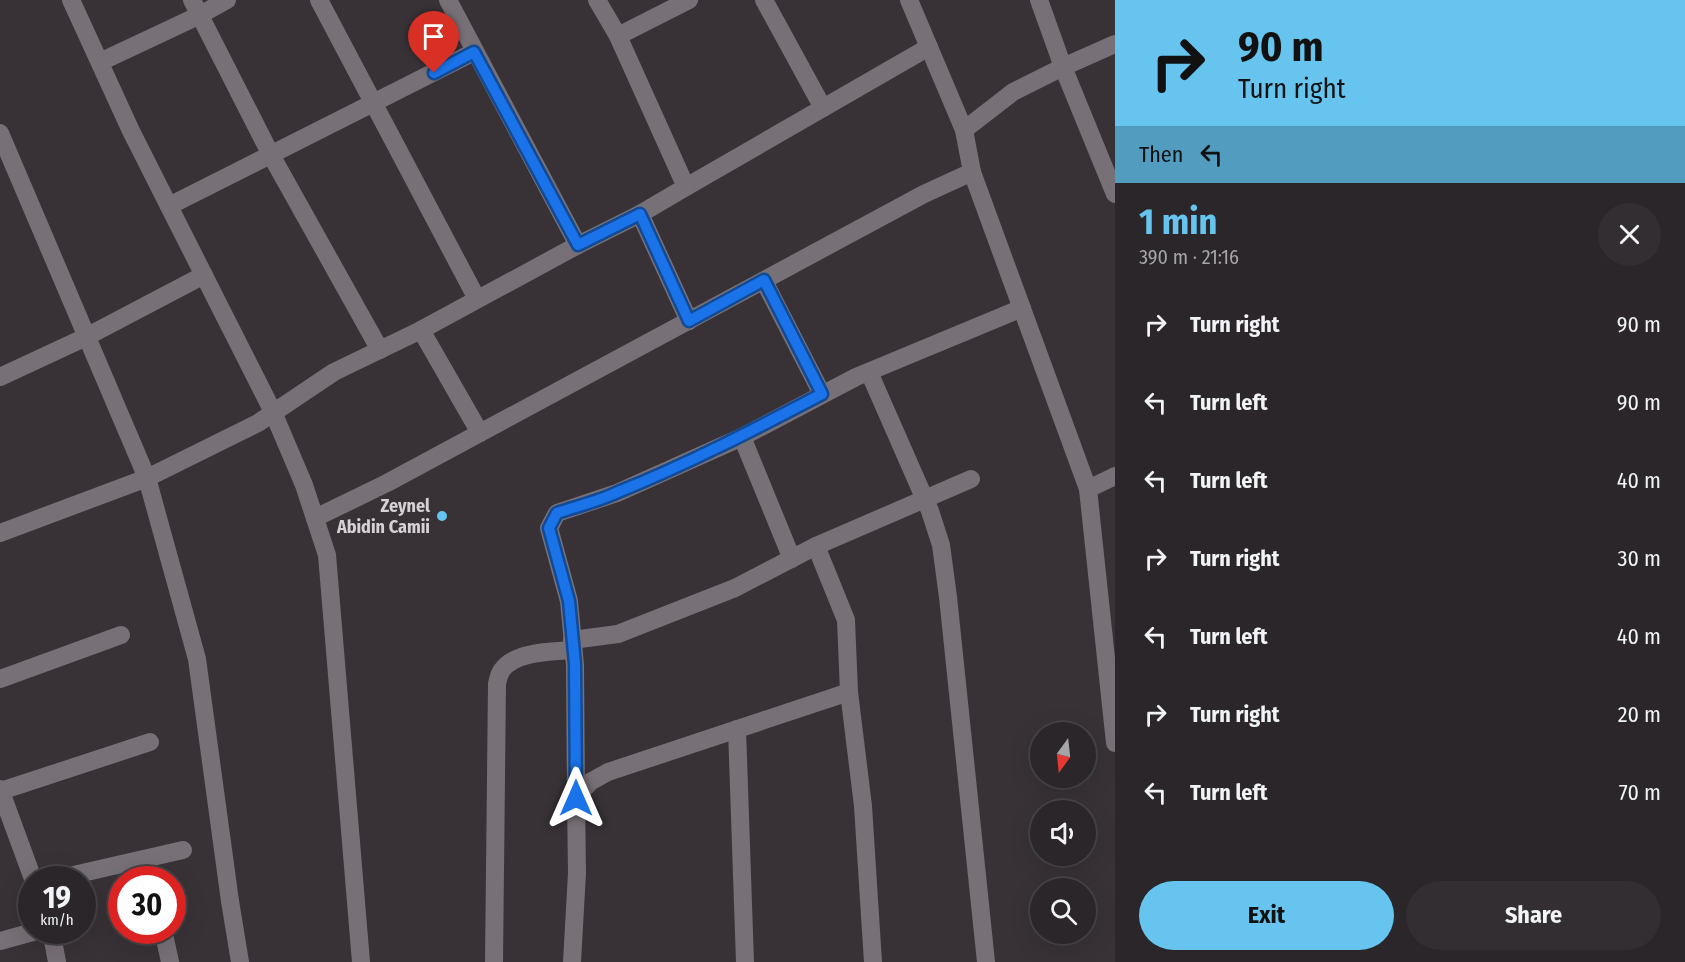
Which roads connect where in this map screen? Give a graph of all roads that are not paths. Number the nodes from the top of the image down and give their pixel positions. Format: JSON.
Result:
{"nodes":[{"id":1,"x":71,"y":0,"type":"edge"},
{"id":2,"x":227,"y":0,"type":"edge"},
{"id":3,"x":319,"y":0,"type":"edge"},
{"id":4,"x":448,"y":0,"type":"edge"},
{"id":5,"x":597,"y":0,"type":"edge"},
{"id":6,"x":689,"y":0,"type":"edge"},
{"id":7,"x":764,"y":0,"type":"edge"},
{"id":8,"x":909,"y":0,"type":"edge"},
{"id":9,"x":1039,"y":0,"type":"edge"},
{"id":10,"x":196,"y":8,"type":"edge"},
{"id":11,"x":618,"y":36,"type":"junction"},
{"id":12,"x":1115,"y":44,"type":"edge"},
{"id":13,"x":929,"y":47,"type":"junction"},
{"id":14,"x":474,"y":52,"type":"junction"},
{"id":15,"x":100,"y":63,"type":"junction"},
{"id":16,"x":1063,"y":67,"type":"junction"},
{"id":17,"x":374,"y":104,"type":"junction"},
{"id":18,"x":823,"y":108,"type":"junction"},
{"id":19,"x":964,"y":130,"type":"junction"},
{"id":20,"x":0,"y":133,"type":"edge"},
{"id":21,"x":271,"y":155,"type":"junction"},
{"id":22,"x":972,"y":172,"type":"junction"},
{"id":23,"x":686,"y":187,"type":"junction"},
{"id":24,"x":1115,"y":194,"type":"edge"},
{"id":25,"x":169,"y":206,"type":"junction"},
{"id":26,"x":640,"y":214,"type":"junction"},
{"id":27,"x":578,"y":245,"type":"junction"},
{"id":28,"x":204,"y":275,"type":"junction"},
{"id":29,"x":764,"y":280,"type":"junction"},
{"id":30,"x":477,"y":299,"type":"junction"},
{"id":31,"x":1022,"y":308,"type":"junction"},
{"id":32,"x":689,"y":321,"type":"junction"},
{"id":33,"x":421,"y":330,"type":"junction"},
{"id":34,"x":86,"y":337,"type":"junction"},
{"id":35,"x":380,"y":350,"type":"junction"},
{"id":36,"x":869,"y":372,"type":"junction"},
{"id":37,"x":0,"y":377,"type":"edge"},
{"id":38,"x":822,"y":394,"type":"junction"},
{"id":39,"x":273,"y":412,"type":"junction"},
{"id":40,"x":480,"y":433,"type":"junction"},
{"id":41,"x":742,"y":437,"type":"junction"},
{"id":42,"x":1115,"y":477,"type":"edge"},
{"id":43,"x":147,"y":478,"type":"junction"},
{"id":44,"x":972,"y":478,"type":"dead end"},
{"id":45,"x":1088,"y":489,"type":"junction"},
{"id":46,"x":925,"y":499,"type":"junction"},
{"id":47,"x":315,"y":518,"type":"junction"},
{"id":48,"x":0,"y":533,"type":"edge"},
{"id":49,"x":816,"y":546,"type":"junction"},
{"id":50,"x":792,"y":559,"type":"junction"},
{"id":51,"x":121,"y":635,"type":"dead end"},
{"id":52,"x":573,"y":645,"type":"junction"},
{"id":53,"x":0,"y":679,"type":"edge"},
{"id":54,"x":849,"y":692,"type":"junction"},
{"id":55,"x":737,"y":729,"type":"junction"},
{"id":56,"x":150,"y":742,"type":"dead end"},
{"id":57,"x":1115,"y":743,"type":"edge"},
{"id":58,"x":0,"y":790,"type":"edge"},
{"id":59,"x":576,"y":798,"type":"junction"},
{"id":60,"x":7,"y":829,"type":"edge"},
{"id":61,"x":183,"y":850,"type":"dead end"},
{"id":62,"x":26,"y":866,"type":"edge"},
{"id":63,"x":96,"y":870,"type":"edge"},
{"id":64,"x":18,"y":936,"type":"edge"},
{"id":65,"x":0,"y":941,"type":"edge"},
{"id":66,"x":54,"y":944,"type":"edge"},
{"id":67,"x":166,"y":944,"type":"edge"},
{"id":68,"x":57,"y":962,"type":"edge"},
{"id":69,"x":170,"y":962,"type":"edge"},
{"id":70,"x":240,"y":962,"type":"edge"},
{"id":71,"x":361,"y":962,"type":"edge"},
{"id":72,"x":494,"y":962,"type":"edge"},
{"id":73,"x":572,"y":962,"type":"edge"},
{"id":74,"x":745,"y":962,"type":"edge"},
{"id":75,"x":873,"y":962,"type":"edge"},
{"id":76,"x":986,"y":962,"type":"edge"}],
"edges":[{"from":1,"to":15,"type":"street"},
{"from":2,"to":10,"type":"street"},
{"from":3,"to":17,"type":"street"},
{"from":4,"to":14,"type":"street"},
{"from":5,"to":11,"type":"street"},
{"from":6,"to":11,"type":"street"},
{"from":7,"to":18,"type":"street"},
{"from":8,"to":13,"type":"street"},
{"from":9,"to":16,"type":"street"},
{"from":10,"to":15,"type":"street"},
{"from":10,"to":21,"type":"street"},
{"from":11,"to":23,"type":"street"},
{"from":12,"to":16,"type":"street"},
{"from":13,"to":18,"type":"street"},
{"from":13,"to":19,"type":"street"},
{"from":14,"to":17,"type":"street"},
{"from":14,"to":27,"type":"street"},
{"from":15,"to":25,"type":"street"},
{"from":16,"to":19,"type":"street"},
{"from":16,"to":24,"type":"street"},
{"from":17,"to":21,"type":"street"},
{"from":17,"to":30,"type":"street"},
{"from":18,"to":23,"type":"street"},
{"from":19,"to":22,"type":"street"},
{"from":20,"to":34,"type":"street"},
{"from":21,"to":25,"type":"street"},
{"from":21,"to":35,"type":"street"},
{"from":22,"to":29,"type":"street"},
{"from":22,"to":31,"type":"street"},
{"from":23,"to":26,"type":"street"},
{"from":25,"to":28,"type":"street"},
{"from":26,"to":27,"type":"street"},
{"from":26,"to":32,"type":"street"},
{"from":27,"to":30,"type":"street"},
{"from":28,"to":34,"type":"street"},
{"from":28,"to":39,"type":"street"},
{"from":29,"to":32,"type":"street"},
{"from":29,"to":38,"type":"street"},
{"from":30,"to":33,"type":"street"},
{"from":31,"to":36,"type":"street"},
{"from":31,"to":45,"type":"street"},
{"from":32,"to":40,"type":"street"},
{"from":33,"to":35,"type":"street"},
{"from":33,"to":40,"type":"street"},
{"from":34,"to":37,"type":"street"},
{"from":34,"to":43,"type":"street"},
{"from":35,"to":39,"type":"street"},
{"from":36,"to":38,"type":"street"},
{"from":36,"to":46,"type":"street"},
{"from":38,"to":41,"type":"street"},
{"from":39,"to":43,"type":"street"},
{"from":39,"to":47,"type":"street"},
{"from":40,"to":47,"type":"street"},
{"from":41,"to":50,"type":"street"},
{"from":41,"to":52,"type":"street"},
{"from":42,"to":45,"type":"street"},
{"from":43,"to":48,"type":"street"},
{"from":43,"to":70,"type":"street"},
{"from":44,"to":46,"type":"street"},
{"from":45,"to":57,"type":"street"},
{"from":46,"to":49,"type":"street"},
{"from":46,"to":76,"type":"street"},
{"from":47,"to":71,"type":"street"},
{"from":49,"to":50,"type":"street"},
{"from":49,"to":54,"type":"street"},
{"from":50,"to":52,"type":"street"},
{"from":51,"to":53,"type":"street"},
{"from":52,"to":59,"type":"street"},
{"from":52,"to":72,"type":"street"},
{"from":54,"to":55,"type":"street"},
{"from":54,"to":75,"type":"street"},
{"from":55,"to":59,"type":"street"},
{"from":55,"to":74,"type":"street"},
{"from":56,"to":58,"type":"street"},
{"from":58,"to":60,"type":"street"},
{"from":59,"to":73,"type":"street"},
{"from":60,"to":62,"type":"street"},
{"from":61,"to":63,"type":"street"},
{"from":64,"to":65,"type":"street"},
{"from":66,"to":68,"type":"street"},
{"from":67,"to":69,"type":"street"}]}
